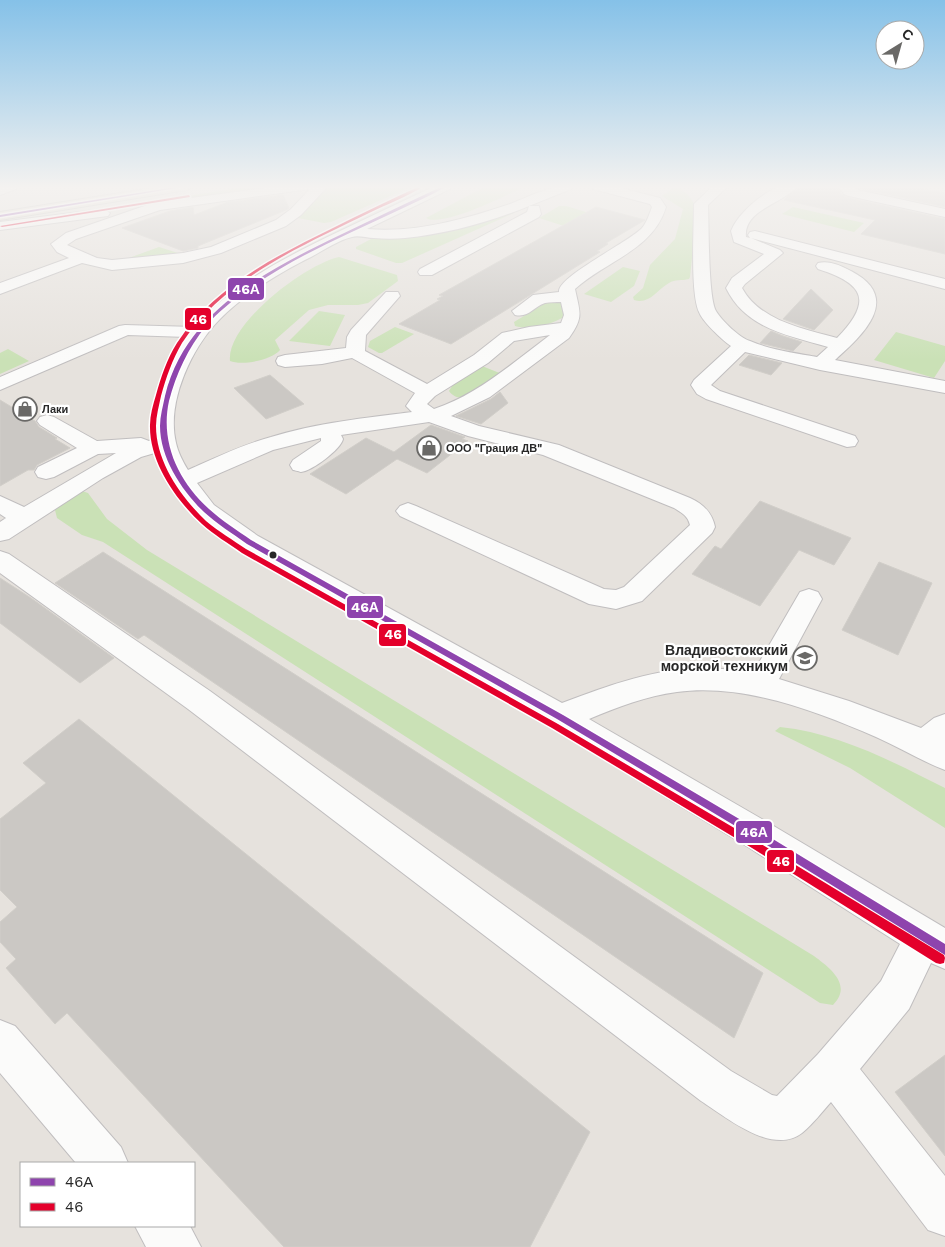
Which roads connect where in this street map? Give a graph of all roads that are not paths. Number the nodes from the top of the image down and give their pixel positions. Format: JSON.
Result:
{"nodes":[{"id":1,"x":58,"y":244,"type":"edge"},
{"id":2,"x":229,"y":244,"type":"edge"},
{"id":3,"x":325,"y":244,"type":"edge"},
{"id":4,"x":478,"y":244,"type":"edge"},
{"id":5,"x":630,"y":244,"type":"edge"},
{"id":6,"x":702,"y":244,"type":"edge"},
{"id":7,"x":753,"y":244,"type":"edge"},
{"id":8,"x":790,"y":244,"type":"edge"},
{"id":9,"x":774,"y":253,"type":"junction"},
{"id":10,"x":82,"y":258,"type":"junction"},
{"id":11,"x":426,"y":272,"type":"dead end"},
{"id":12,"x":945,"y":284,"type":"edge"},
{"id":13,"x":0,"y":289,"type":"edge"},
{"id":14,"x":392,"y":296,"type":"dead end"},
{"id":15,"x":568,"y":296,"type":"junction"},
{"id":16,"x":521,"y":311,"type":"dead end"},
{"id":17,"x":568,"y":328,"type":"junction"},
{"id":18,"x":199,"y":332,"type":"junction"},
{"id":19,"x":742,"y":344,"type":"junction"},
{"id":20,"x":841,"y":345,"type":"junction"},
{"id":21,"x":356,"y":352,"type":"junction"},
{"id":22,"x":285,"y":361,"type":"dead end"},
{"id":23,"x":820,"y":364,"type":"junction"},
{"id":24,"x":0,"y":384,"type":"edge"},
{"id":25,"x":945,"y":386,"type":"edge"},
{"id":26,"x":428,"y":392,"type":"junction"},
{"id":27,"x":431,"y":416,"type":"junction"},
{"id":28,"x":47,"y":420,"type":"dead end"},
{"id":29,"x":319,"y":426,"type":"junction"},
{"id":30,"x":846,"y":441,"type":"dead end"},
{"id":31,"x":165,"y":443,"type":"junction"},
{"id":32,"x":93,"y":448,"type":"junction"},
{"id":33,"x":301,"y":465,"type":"dead end"},
{"id":34,"x":46,"y":472,"type":"dead end"},
{"id":35,"x":183,"y":481,"type":"junction"},
{"id":36,"x":0,"y":504,"type":"edge"},
{"id":37,"x":408,"y":512,"type":"dead end"},
{"id":38,"x":24,"y":518,"type":"junction"},
{"id":39,"x":0,"y":533,"type":"edge"},
{"id":40,"x":0,"y":560,"type":"edge"},
{"id":41,"x":809,"y":599,"type":"dead end"},
{"id":42,"x":761,"y":685,"type":"junction"},
{"id":43,"x":560,"y":717,"type":"junction"},
{"id":44,"x":938,"y":743,"type":"edge"},
{"id":45,"x":935,"y":943,"type":"edge"},
{"id":46,"x":0,"y":1041,"type":"edge"},
{"id":47,"x":833,"y":1069,"type":"junction"},
{"id":48,"x":104,"y":1162,"type":"edge"},
{"id":49,"x":945,"y":1213,"type":"edge"},
{"id":50,"x":160,"y":1227,"type":"edge"},
{"id":51,"x":177,"y":1247,"type":"edge"}],
"edges":[{"from":1,"to":10,"type":"street"},
{"from":2,"to":10,"type":"street"},
{"from":3,"to":18,"type":"street"},
{"from":4,"to":11,"type":"street"},
{"from":5,"to":15,"type":"street"},
{"from":6,"to":19,"type":"street"},
{"from":7,"to":9,"type":"street"},
{"from":8,"to":12,"type":"street"},
{"from":9,"to":20,"type":"street"},
{"from":9,"to":20,"type":"street"},
{"from":10,"to":13,"type":"street"},
{"from":14,"to":21,"type":"street"},
{"from":15,"to":16,"type":"street"},
{"from":15,"to":17,"type":"street"},
{"from":17,"to":26,"type":"street"},
{"from":17,"to":27,"type":"street"},
{"from":18,"to":24,"type":"street"},
{"from":18,"to":31,"type":"street"},
{"from":19,"to":23,"type":"street"},
{"from":19,"to":30,"type":"street"},
{"from":20,"to":23,"type":"street"},
{"from":21,"to":22,"type":"street"},
{"from":21,"to":26,"type":"street"},
{"from":23,"to":25,"type":"street"},
{"from":26,"to":27,"type":"street"},
{"from":27,"to":29,"type":"street"},
{"from":27,"to":37,"type":"street"},
{"from":28,"to":32,"type":"street"},
{"from":29,"to":33,"type":"street"},
{"from":29,"to":35,"type":"street"},
{"from":31,"to":32,"type":"street"},
{"from":31,"to":35,"type":"street"},
{"from":31,"to":38,"type":"street"},
{"from":32,"to":34,"type":"street"},
{"from":35,"to":43,"type":"street"},
{"from":36,"to":38,"type":"street"},
{"from":38,"to":39,"type":"street"},
{"from":40,"to":47,"type":"street"},
{"from":41,"to":42,"type":"street"},
{"from":42,"to":43,"type":"street"},
{"from":42,"to":44,"type":"street"},
{"from":43,"to":45,"type":"street"},
{"from":45,"to":47,"type":"street"},
{"from":46,"to":48,"type":"street"},
{"from":47,"to":49,"type":"street"},
{"from":50,"to":51,"type":"street"}]}
